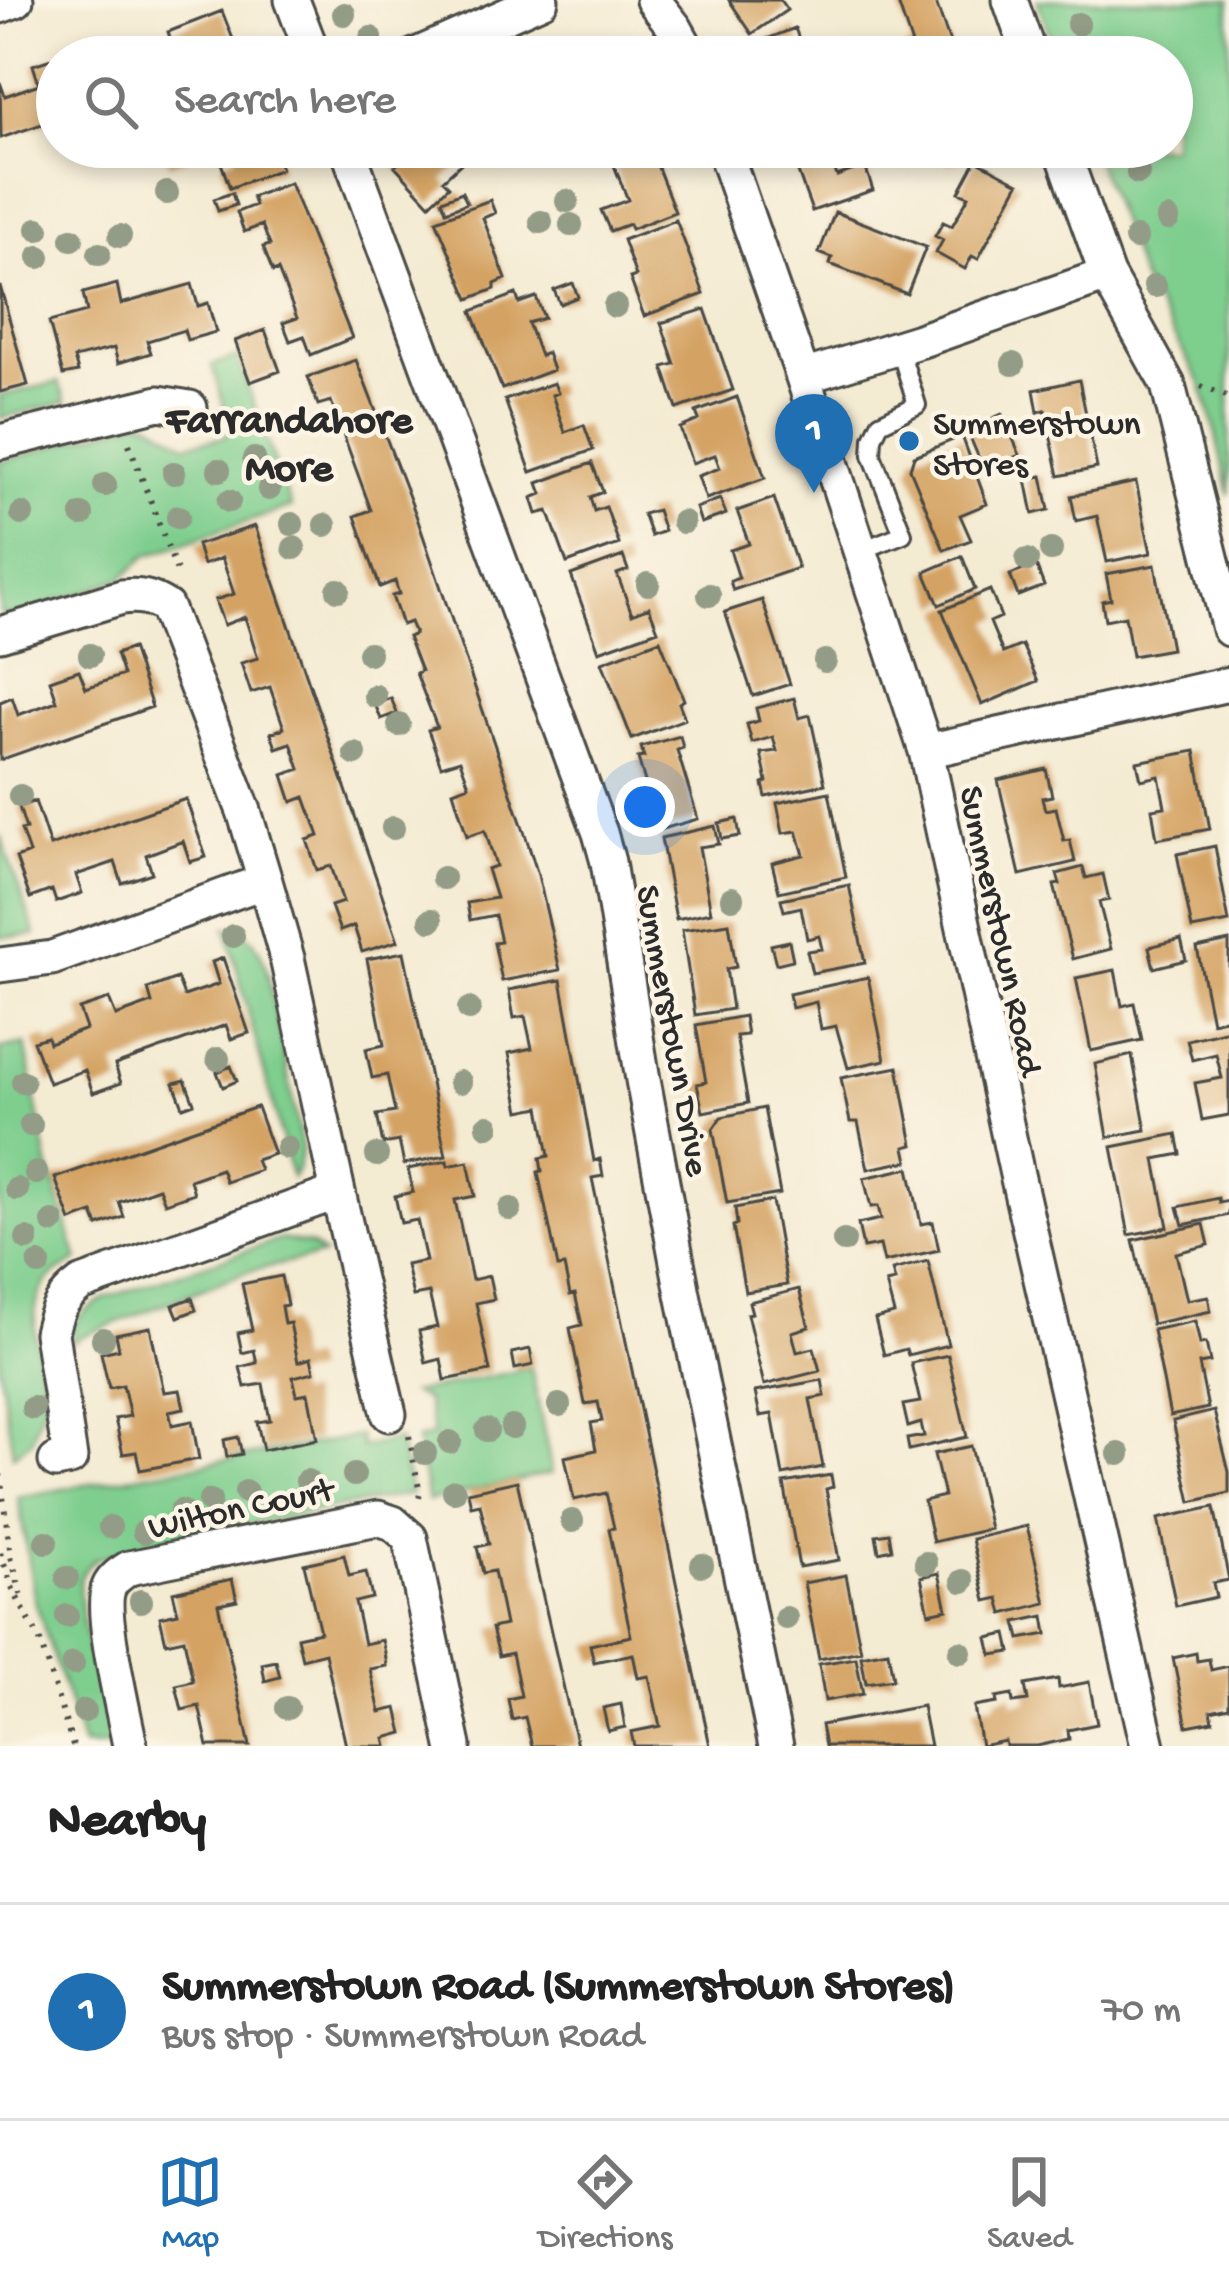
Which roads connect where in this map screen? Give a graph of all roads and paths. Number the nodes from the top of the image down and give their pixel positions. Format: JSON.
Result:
{"nodes":[{"id":1,"x":16,"y":0,"type":"edge"},
{"id":2,"x":292,"y":0,"type":"edge"},
{"id":3,"x":541,"y":0,"type":"edge"},
{"id":4,"x":653,"y":0,"type":"edge"},
{"id":5,"x":1010,"y":0,"type":"edge"},
{"id":6,"x":0,"y":6,"type":"edge"},
{"id":7,"x":306,"y":36,"type":"edge"},
{"id":8,"x":460,"y":36,"type":"edge"},
{"id":9,"x":679,"y":36,"type":"edge"},
{"id":10,"x":1023,"y":36,"type":"edge"},
{"id":11,"x":355,"y":168,"type":"edge"},
{"id":12,"x":730,"y":168,"type":"edge"},
{"id":13,"x":1068,"y":168,"type":"edge"},
{"id":14,"x":1107,"y":275,"type":"junction"},
{"id":15,"x":899,"y":347,"type":"junction"},
{"id":16,"x":803,"y":377,"type":"junction"},
{"id":17,"x":190,"y":408,"type":"dead end"},
{"id":18,"x":0,"y":442,"type":"edge"},
{"id":19,"x":860,"y":551,"type":"junction"},
{"id":20,"x":1229,"y":629,"type":"edge"},
{"id":21,"x":0,"y":634,"type":"edge"},
{"id":22,"x":1229,"y":684,"type":"edge"},
{"id":23,"x":926,"y":751,"type":"junction"},
{"id":24,"x":265,"y":880,"type":"junction"},
{"id":25,"x":0,"y":965,"type":"edge"},
{"id":26,"x":338,"y":1192,"type":"junction"},
{"id":27,"x":389,"y":1414,"type":"joint"},
{"id":28,"x":56,"y":1461,"type":"dead end"},
{"id":29,"x":0,"y":1474,"type":"edge"},
{"id":30,"x":410,"y":1538,"type":"junction"},
{"id":31,"x":0,"y":1553,"type":"edge"},
{"id":32,"x":27,"y":1616,"type":"junction"},
{"id":33,"x":73,"y":1746,"type":"edge"},
{"id":34,"x":130,"y":1746,"type":"edge"},
{"id":35,"x":454,"y":1746,"type":"edge"},
{"id":36,"x":776,"y":1746,"type":"edge"},
{"id":37,"x":1148,"y":1746,"type":"edge"}],
"edges":[{"from":1,"to":6,"type":"street"},
{"from":2,"to":7,"type":"street"},
{"from":3,"to":8,"type":"street"},
{"from":4,"to":9,"type":"street"},
{"from":5,"to":10,"type":"street"},
{"from":11,"to":36,"type":"street","name":"Summerstown Drive"},
{"from":12,"to":16,"type":"street","name":"Summerstown Road"},
{"from":13,"to":14,"type":"street"},
{"from":14,"to":15,"type":"street"},
{"from":14,"to":20,"type":"street"},
{"from":15,"to":16,"type":"street"},
{"from":15,"to":19,"type":"lane"},
{"from":16,"to":19,"type":"street","name":"Summerstown Road"},
{"from":17,"to":18,"type":"street"},
{"from":19,"to":23,"type":"street","name":"Summerstown Road"},
{"from":21,"to":24,"type":"street"},
{"from":22,"to":23,"type":"street"},
{"from":23,"to":37,"type":"street","name":"Summerstown Road"},
{"from":24,"to":25,"type":"street"},
{"from":24,"to":26,"type":"street"},
{"from":26,"to":27,"type":"street"},
{"from":26,"to":28,"type":"street"},
{"from":27,"to":30,"type":"path"},
{"from":29,"to":32,"type":"path"},
{"from":30,"to":34,"type":"street","name":"Wilton Court"},
{"from":30,"to":35,"type":"street"},
{"from":31,"to":32,"type":"path"},
{"from":32,"to":33,"type":"path"}]}
